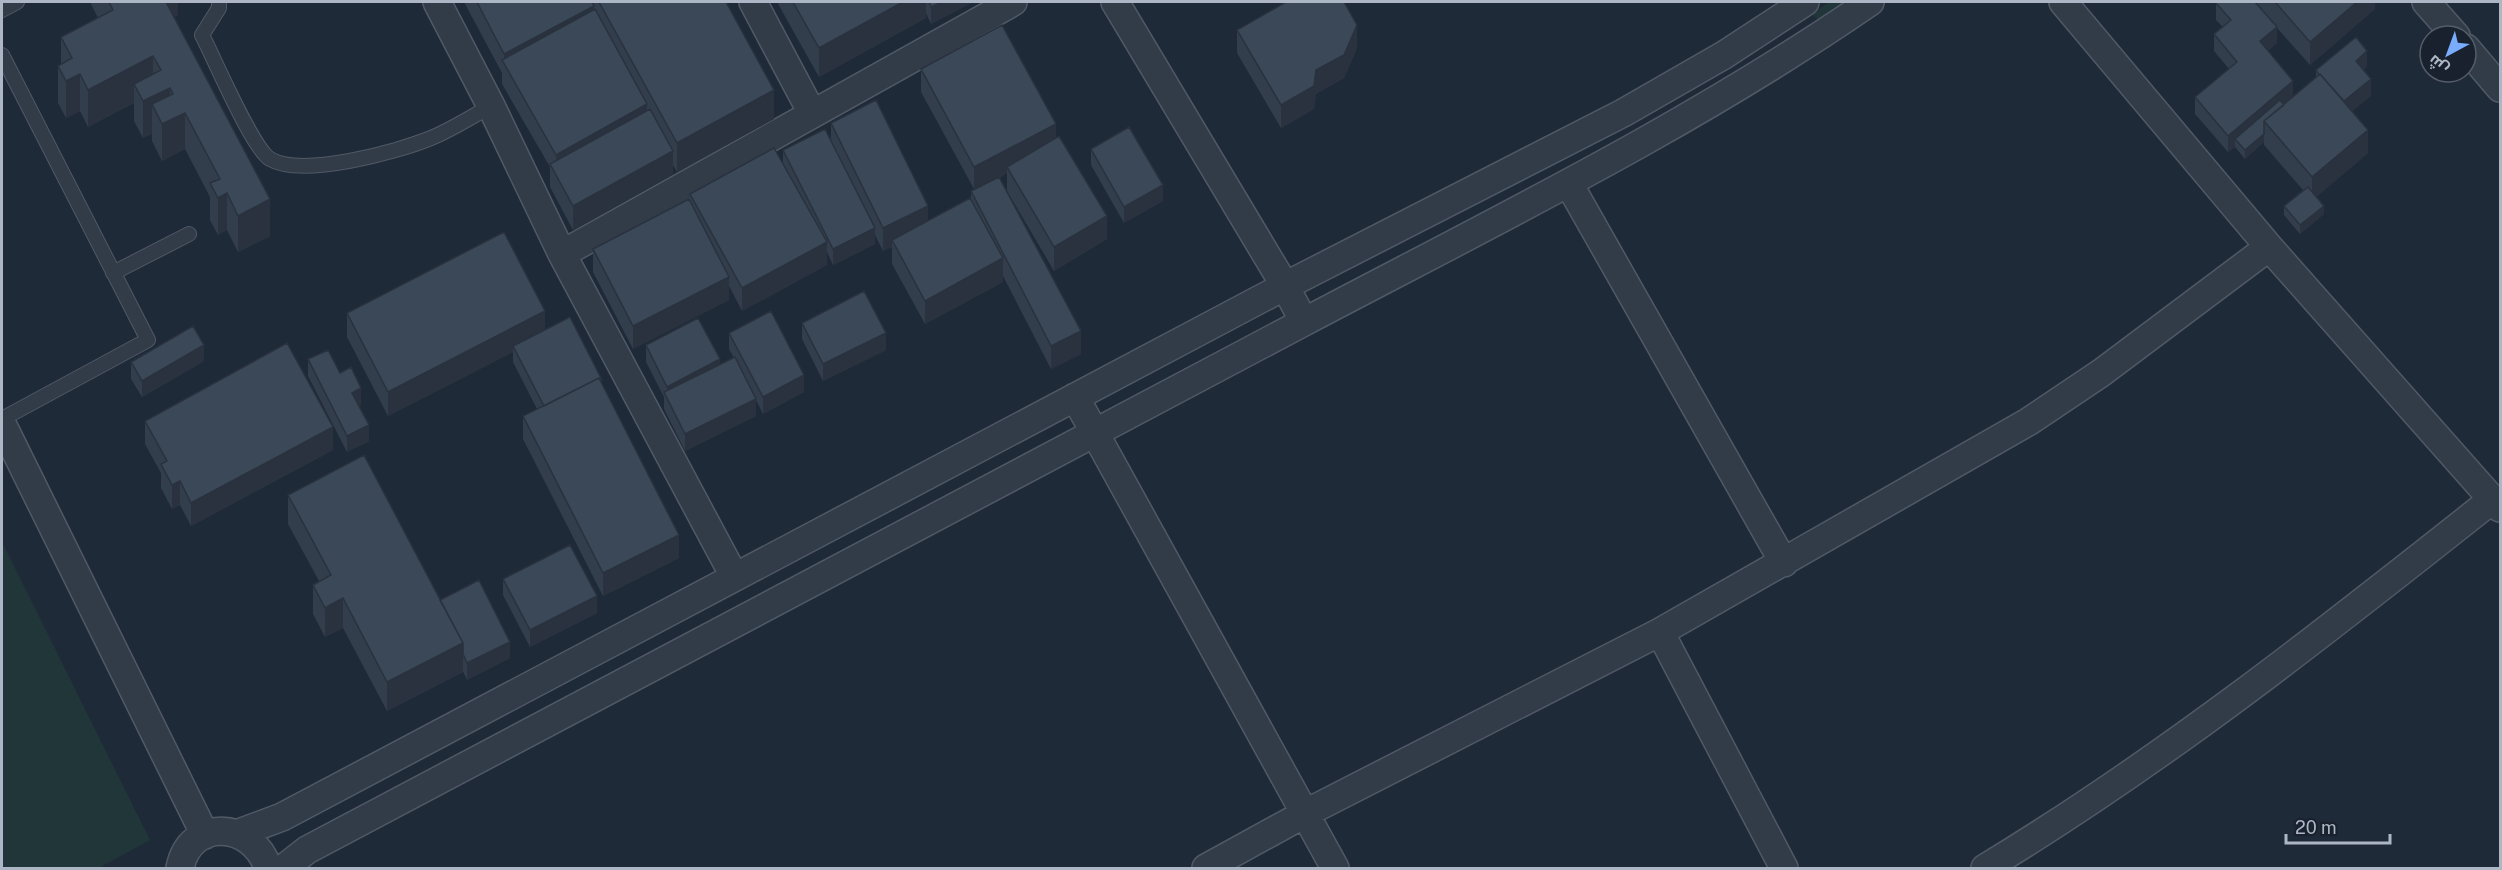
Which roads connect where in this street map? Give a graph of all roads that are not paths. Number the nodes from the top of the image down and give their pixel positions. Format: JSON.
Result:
{"nodes":[{"id":1,"x":17,"y":2,"type":"edge"},
{"id":2,"x":219,"y":2,"type":"edge"},
{"id":3,"x":437,"y":2,"type":"edge"},
{"id":4,"x":753,"y":2,"type":"edge"},
{"id":5,"x":1013,"y":2,"type":"edge"},
{"id":6,"x":1115,"y":2,"type":"edge"},
{"id":7,"x":1805,"y":2,"type":"edge"},
{"id":8,"x":1870,"y":2,"type":"edge"},
{"id":9,"x":2063,"y":2,"type":"edge"},
{"id":10,"x":2426,"y":2,"type":"edge"},
{"id":11,"x":2,"y":10,"type":"edge"},
{"id":12,"x":2445,"y":24,"type":"edge"},
{"id":13,"x":2,"y":55,"type":"edge"},
{"id":14,"x":2478,"y":62,"type":"edge"},
{"id":15,"x":2500,"y":88,"type":"edge"},
{"id":16,"x":491,"y":106,"type":"junction"},
{"id":17,"x":812,"y":113,"type":"junction"},
{"id":18,"x":1569,"y":184,"type":"junction"},
{"id":19,"x":189,"y":234,"type":"dead end"},
{"id":20,"x":2269,"y":247,"type":"junction"},
{"id":21,"x":562,"y":254,"type":"junction"},
{"id":22,"x":113,"y":273,"type":"junction"},
{"id":23,"x":1285,"y":286,"type":"junction"},
{"id":24,"x":1304,"y":322,"type":"junction"},
{"id":25,"x":1075,"y":397,"type":"junction"},
{"id":26,"x":2,"y":419,"type":"edge"},
{"id":27,"x":2,"y":424,"type":"edge"},
{"id":28,"x":1096,"y":434,"type":"junction"},
{"id":29,"x":2497,"y":503,"type":"edge"},
{"id":30,"x":1784,"y":563,"type":"junction"},
{"id":31,"x":734,"y":576,"type":"junction"},
{"id":32,"x":1660,"y":632,"type":"junction"},
{"id":33,"x":1306,"y":813,"type":"junction"},
{"id":34,"x":239,"y":834,"type":"junction"},
{"id":35,"x":205,"y":835,"type":"junction"},
{"id":36,"x":178,"y":866,"type":"edge"},
{"id":37,"x":268,"y":868,"type":"edge"},
{"id":38,"x":284,"y":868,"type":"edge"},
{"id":39,"x":1206,"y":868,"type":"edge"},
{"id":40,"x":1335,"y":868,"type":"edge"},
{"id":41,"x":1784,"y":868,"type":"edge"},
{"id":42,"x":1985,"y":868,"type":"edge"}],
"edges":[{"from":1,"to":11,"type":"lane"},
{"from":2,"to":16,"type":"lane"},
{"from":3,"to":16,"type":"street"},
{"from":4,"to":17,"type":"street"},
{"from":5,"to":17,"type":"street"},
{"from":6,"to":23,"type":"street"},
{"from":7,"to":23,"type":"street"},
{"from":8,"to":18,"type":"street"},
{"from":9,"to":20,"type":"street"},
{"from":10,"to":12,"type":"street"},
{"from":13,"to":22,"type":"lane"},
{"from":14,"to":15,"type":"street"},
{"from":16,"to":21,"type":"street"},
{"from":17,"to":21,"type":"street"},
{"from":18,"to":24,"type":"street"},
{"from":18,"to":30,"type":"street"},
{"from":19,"to":22,"type":"lane"},
{"from":20,"to":29,"type":"street"},
{"from":20,"to":30,"type":"street"},
{"from":21,"to":31,"type":"street"},
{"from":22,"to":26,"type":"lane"},
{"from":23,"to":24,"type":"street"},
{"from":23,"to":25,"type":"street"},
{"from":24,"to":28,"type":"street"},
{"from":25,"to":28,"type":"street"},
{"from":25,"to":31,"type":"street"},
{"from":27,"to":35,"type":"street"},
{"from":28,"to":33,"type":"street"},
{"from":28,"to":38,"type":"street"},
{"from":29,"to":42,"type":"street"},
{"from":30,"to":32,"type":"street"},
{"from":31,"to":34,"type":"street"},
{"from":32,"to":33,"type":"street"},
{"from":32,"to":41,"type":"street"},
{"from":33,"to":39,"type":"street"},
{"from":33,"to":40,"type":"street"},
{"from":34,"to":35,"type":"street"},
{"from":34,"to":37,"type":"street"},
{"from":35,"to":36,"type":"street"}]}
